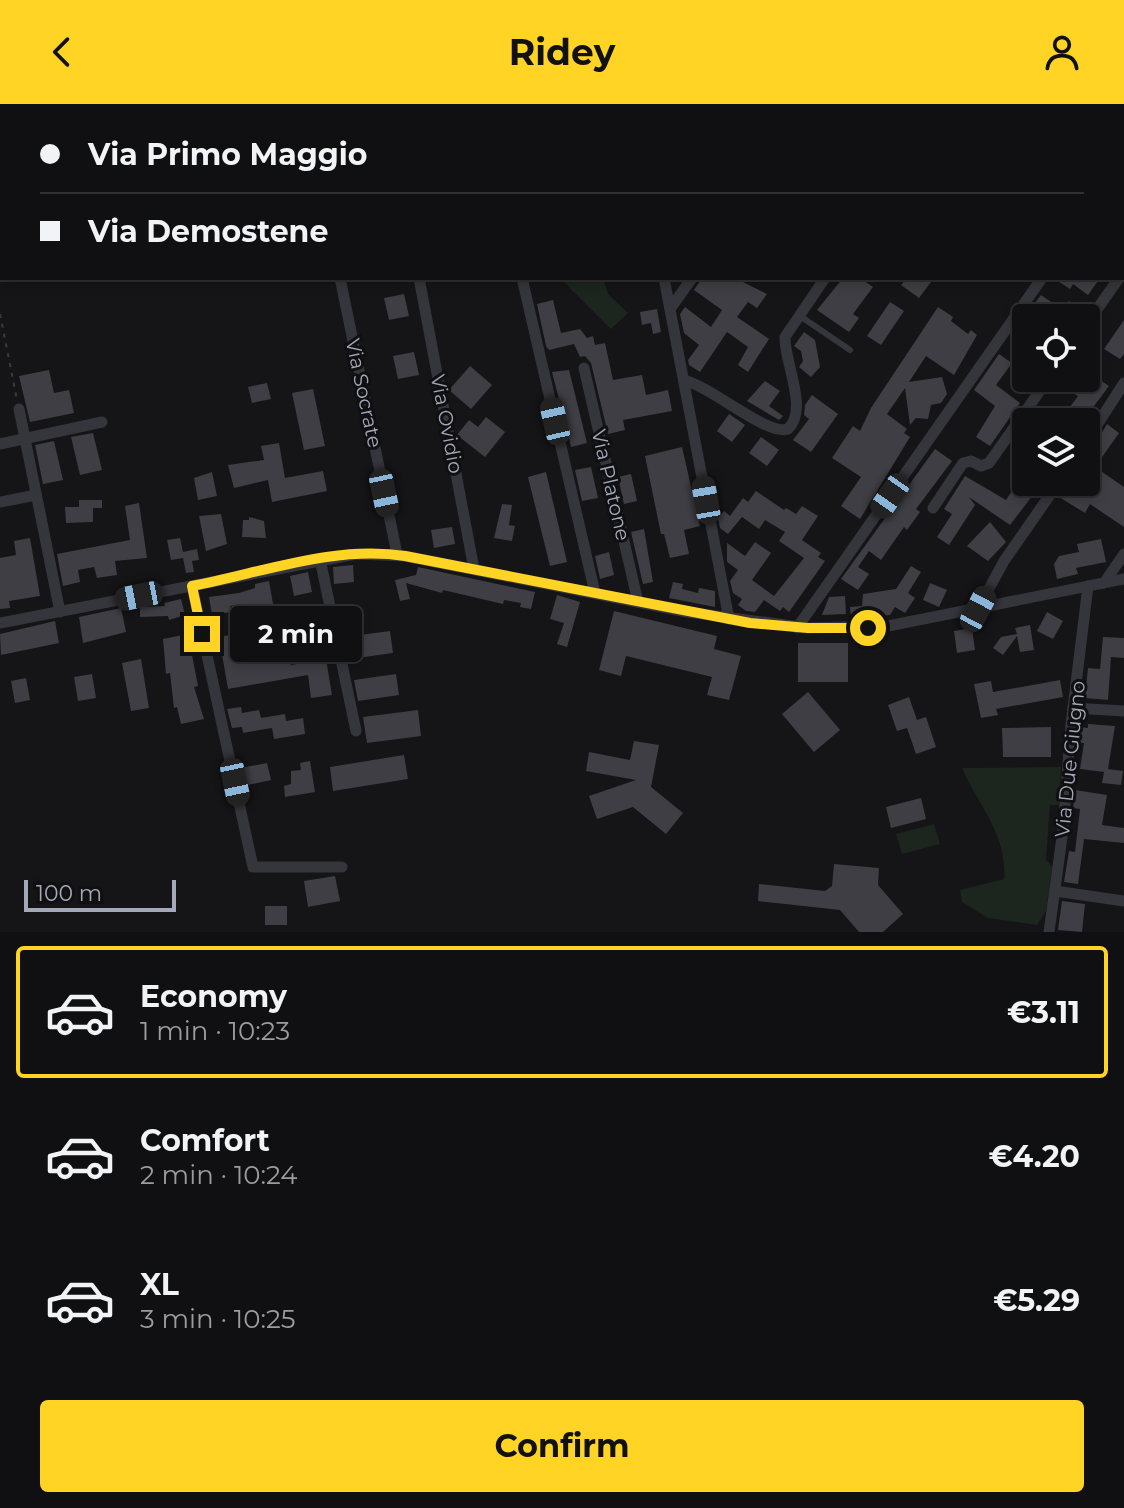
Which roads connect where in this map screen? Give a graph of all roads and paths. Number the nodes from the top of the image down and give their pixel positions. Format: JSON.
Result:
{"nodes":[{"id":1,"x":340,"y":280,"type":"edge"},
{"id":2,"x":419,"y":280,"type":"edge"},
{"id":3,"x":522,"y":280,"type":"edge"},
{"id":4,"x":664,"y":280,"type":"edge"},
{"id":5,"x":691,"y":280,"type":"edge"},
{"id":6,"x":824,"y":280,"type":"edge"},
{"id":7,"x":1041,"y":280,"type":"edge"},
{"id":8,"x":1118,"y":280,"type":"edge"},
{"id":9,"x":1100,"y":305,"type":"edge"},
{"id":10,"x":670,"y":309,"type":"junction"},
{"id":11,"x":0,"y":314,"type":"edge"},
{"id":12,"x":798,"y":315,"type":"junction"},
{"id":13,"x":850,"y":350,"type":"dead end"},
{"id":14,"x":584,"y":368,"type":"dead end"},
{"id":15,"x":684,"y":380,"type":"junction"},
{"id":16,"x":1124,"y":383,"type":"edge"},
{"id":17,"x":1039,"y":392,"type":"edge"},
{"id":18,"x":19,"y":409,"type":"joint"},
{"id":19,"x":1100,"y":420,"type":"edge"},
{"id":20,"x":102,"y":422,"type":"dead end"},
{"id":21,"x":25,"y":439,"type":"junction"},
{"id":22,"x":0,"y":444,"type":"edge"},
{"id":23,"x":36,"y":495,"type":"junction"},
{"id":24,"x":1049,"y":496,"type":"edge"},
{"id":25,"x":0,"y":502,"type":"edge"},
{"id":26,"x":933,"y":508,"type":"dead end"},
{"id":27,"x":397,"y":554,"type":"junction"},
{"id":28,"x":1124,"y":554,"type":"edge"},
{"id":29,"x":320,"y":559,"type":"junction"},
{"id":30,"x":474,"y":569,"type":"junction"},
{"id":31,"x":1124,"y":579,"type":"edge"},
{"id":32,"x":1104,"y":583,"type":"junction"},
{"id":33,"x":192,"y":586,"type":"junction"},
{"id":34,"x":1088,"y":586,"type":"junction"},
{"id":35,"x":595,"y":593,"type":"junction"},
{"id":36,"x":638,"y":602,"type":"junction"},
{"id":37,"x":978,"y":609,"type":"junction"},
{"id":38,"x":60,"y":612,"type":"junction"},
{"id":39,"x":729,"y":619,"type":"junction"},
{"id":40,"x":0,"y":623,"type":"edge"},
{"id":41,"x":797,"y":628,"type":"junction"},
{"id":42,"x":1073,"y":708,"type":"junction"},
{"id":43,"x":1124,"y":711,"type":"edge"},
{"id":44,"x":356,"y":731,"type":"dead end"},
{"id":45,"x":342,"y":867,"type":"dead end"},
{"id":46,"x":1055,"y":891,"type":"junction"},
{"id":47,"x":1124,"y":901,"type":"edge"},
{"id":48,"x":1049,"y":932,"type":"edge"}],
"edges":[{"from":1,"to":27,"type":"street","name":"Via Socrate"},
{"from":2,"to":30,"type":"street","name":"Via Ovidio"},
{"from":3,"to":35,"type":"street"},
{"from":4,"to":10,"type":"street"},
{"from":5,"to":10,"type":"street"},
{"from":6,"to":12,"type":"street"},
{"from":7,"to":41,"type":"street"},
{"from":8,"to":9,"type":"street"},
{"from":10,"to":15,"type":"street"},
{"from":11,"to":18,"type":"path"},
{"from":12,"to":13,"type":"lane"},
{"from":12,"to":15,"type":"street"},
{"from":14,"to":36,"type":"street","name":"Via Platone"},
{"from":15,"to":39,"type":"street"},
{"from":16,"to":19,"type":"street"},
{"from":17,"to":26,"type":"street"},
{"from":18,"to":21,"type":"street"},
{"from":20,"to":21,"type":"street"},
{"from":21,"to":22,"type":"street"},
{"from":21,"to":23,"type":"street"},
{"from":23,"to":25,"type":"street"},
{"from":23,"to":38,"type":"street"},
{"from":24,"to":37,"type":"street"},
{"from":27,"to":29,"type":"street"},
{"from":27,"to":30,"type":"street"},
{"from":28,"to":32,"type":"street"},
{"from":29,"to":33,"type":"street"},
{"from":29,"to":44,"type":"street"},
{"from":30,"to":35,"type":"street"},
{"from":31,"to":32,"type":"street"},
{"from":32,"to":34,"type":"street"},
{"from":33,"to":38,"type":"street"},
{"from":33,"to":45,"type":"street"},
{"from":34,"to":37,"type":"street"},
{"from":34,"to":42,"type":"street","name":"Via Due Giugno"},
{"from":35,"to":36,"type":"street"},
{"from":36,"to":39,"type":"street"},
{"from":37,"to":41,"type":"street"},
{"from":38,"to":40,"type":"street"},
{"from":39,"to":41,"type":"street"},
{"from":42,"to":43,"type":"street"},
{"from":42,"to":46,"type":"street","name":"Via Due Giugno"},
{"from":46,"to":47,"type":"street"},
{"from":46,"to":48,"type":"street","name":"Via Due Giugno"}]}
